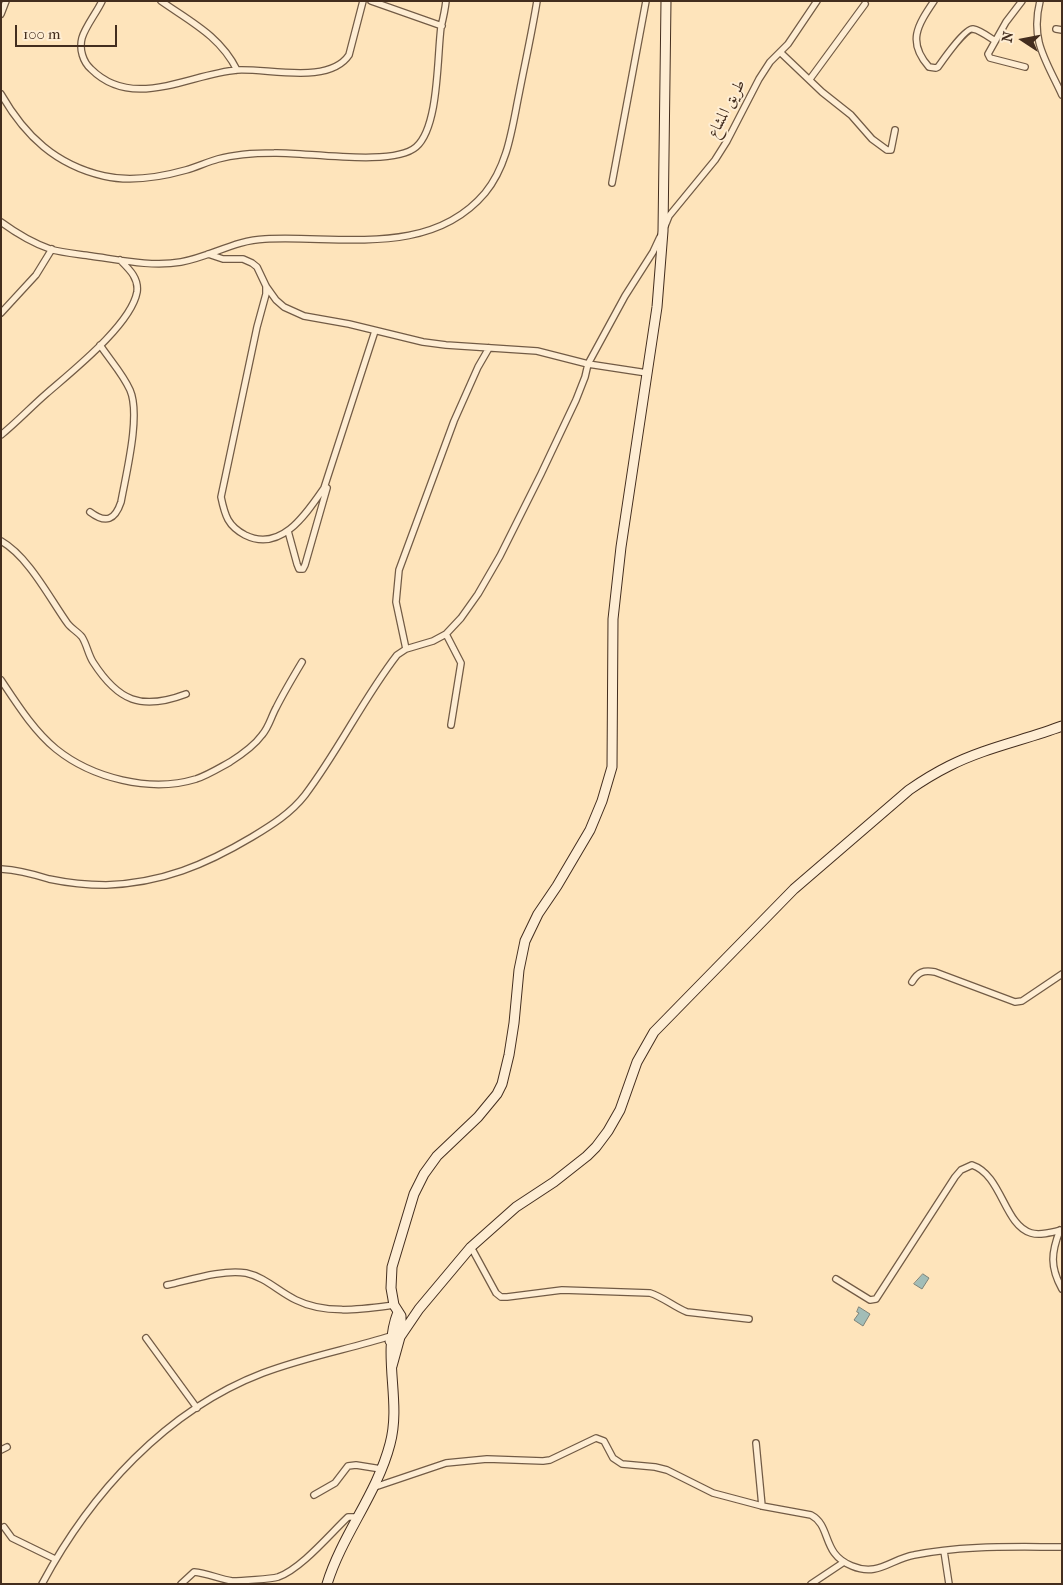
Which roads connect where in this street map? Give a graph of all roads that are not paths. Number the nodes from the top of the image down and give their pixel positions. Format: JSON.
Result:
{"nodes":[{"id":1,"x":6,"y":1,"type":"edge"},
{"id":2,"x":102,"y":1,"type":"edge"},
{"id":3,"x":161,"y":1,"type":"edge"},
{"id":4,"x":363,"y":1,"type":"edge"},
{"id":5,"x":371,"y":1,"type":"edge"},
{"id":6,"x":446,"y":1,"type":"edge"},
{"id":7,"x":536,"y":1,"type":"edge"},
{"id":8,"x":646,"y":1,"type":"edge"},
{"id":9,"x":666,"y":1,"type":"edge"},
{"id":10,"x":817,"y":1,"type":"edge"},
{"id":11,"x":934,"y":1,"type":"edge"},
{"id":12,"x":1022,"y":1,"type":"edge"},
{"id":13,"x":1040,"y":1,"type":"edge"},
{"id":14,"x":865,"y":4,"type":"dead end"},
{"id":15,"x":1,"y":14,"type":"edge"},
{"id":16,"x":442,"y":26,"type":"junction"},
{"id":17,"x":995,"y":41,"type":"junction"},
{"id":18,"x":780,"y":52,"type":"junction"},
{"id":19,"x":1025,"y":67,"type":"dead end"},
{"id":20,"x":236,"y":70,"type":"junction"},
{"id":21,"x":810,"y":79,"type":"junction"},
{"id":22,"x":1,"y":94,"type":"edge"},
{"id":23,"x":1062,"y":95,"type":"edge"},
{"id":24,"x":895,"y":130,"type":"dead end"},
{"id":25,"x":612,"y":183,"type":"dead end"},
{"id":26,"x":1,"y":222,"type":"edge"},
{"id":27,"x":663,"y":231,"type":"junction"},
{"id":28,"x":52,"y":250,"type":"junction"},
{"id":29,"x":208,"y":254,"type":"junction"},
{"id":30,"x":120,"y":260,"type":"junction"},
{"id":31,"x":266,"y":286,"type":"junction"},
{"id":32,"x":1,"y":313,"type":"edge"},
{"id":33,"x":375,"y":331,"type":"junction"},
{"id":34,"x":100,"y":345,"type":"junction"},
{"id":35,"x":489,"y":348,"type":"junction"},
{"id":36,"x":588,"y":364,"type":"junction"},
{"id":37,"x":647,"y":373,"type":"junction"},
{"id":38,"x":1,"y":435,"type":"edge"},
{"id":39,"x":330,"y":472,"type":"junction"},
{"id":40,"x":90,"y":512,"type":"dead end"},
{"id":41,"x":288,"y":531,"type":"junction"},
{"id":42,"x":1,"y":541,"type":"edge"},
{"id":43,"x":446,"y":634,"type":"junction"},
{"id":44,"x":406,"y":649,"type":"junction"},
{"id":45,"x":302,"y":662,"type":"dead end"},
{"id":46,"x":1,"y":680,"type":"edge"},
{"id":47,"x":186,"y":694,"type":"dead end"},
{"id":48,"x":451,"y":726,"type":"dead end"},
{"id":49,"x":1062,"y":726,"type":"edge"},
{"id":50,"x":1,"y":869,"type":"edge"},
{"id":51,"x":1062,"y":974,"type":"edge"},
{"id":52,"x":912,"y":982,"type":"dead end"},
{"id":53,"x":1061,"y":1230,"type":"edge"},
{"id":54,"x":471,"y":1247,"type":"junction"},
{"id":55,"x":836,"y":1279,"type":"dead end"},
{"id":56,"x":167,"y":1285,"type":"dead end"},
{"id":57,"x":1062,"y":1289,"type":"edge"},
{"id":58,"x":396,"y":1309,"type":"junction"},
{"id":59,"x":419,"y":1309,"type":"junction"},
{"id":60,"x":749,"y":1319,"type":"dead end"},
{"id":61,"x":395,"y":1332,"type":"junction"},
{"id":62,"x":146,"y":1338,"type":"dead end"},
{"id":63,"x":196,"y":1408,"type":"junction"},
{"id":64,"x":756,"y":1443,"type":"dead end"},
{"id":65,"x":381,"y":1469,"type":"junction"},
{"id":66,"x":372,"y":1488,"type":"junction"},
{"id":67,"x":314,"y":1495,"type":"dead end"},
{"id":68,"x":762,"y":1506,"type":"junction"},
{"id":69,"x":357,"y":1517,"type":"junction"},
{"id":70,"x":4,"y":1527,"type":"dead end"},
{"id":71,"x":1062,"y":1546,"type":"edge"},
{"id":72,"x":944,"y":1550,"type":"junction"},
{"id":73,"x":56,"y":1558,"type":"junction"},
{"id":74,"x":844,"y":1562,"type":"junction"},
{"id":75,"x":42,"y":1584,"type":"edge"},
{"id":76,"x":181,"y":1584,"type":"edge"},
{"id":77,"x":327,"y":1584,"type":"edge"},
{"id":78,"x":811,"y":1584,"type":"edge"},
{"id":79,"x":949,"y":1584,"type":"edge"}],
"edges":[{"from":1,"to":15,"type":"street"},
{"from":2,"to":20,"type":"street"},
{"from":3,"to":20,"type":"street"},
{"from":4,"to":20,"type":"street"},
{"from":5,"to":16,"type":"street"},
{"from":6,"to":16,"type":"street"},
{"from":7,"to":29,"type":"street"},
{"from":8,"to":25,"type":"street"},
{"from":9,"to":27,"type":"street"},
{"from":10,"to":18,"type":"street","name":"طريق المشاع"},
{"from":11,"to":17,"type":"street"},
{"from":12,"to":17,"type":"street"},
{"from":13,"to":23,"type":"street"},
{"from":14,"to":21,"type":"street"},
{"from":16,"to":22,"type":"street"},
{"from":17,"to":19,"type":"street"},
{"from":18,"to":21,"type":"street"},
{"from":18,"to":27,"type":"street","name":"طريق المشاع"},
{"from":21,"to":24,"type":"street"},
{"from":26,"to":28,"type":"street"},
{"from":27,"to":36,"type":"street","name":"طريق المشاع"},
{"from":27,"to":37,"type":"street"},
{"from":28,"to":30,"type":"street"},
{"from":28,"to":32,"type":"street"},
{"from":29,"to":30,"type":"street"},
{"from":29,"to":31,"type":"street"},
{"from":30,"to":34,"type":"street"},
{"from":31,"to":33,"type":"street"},
{"from":31,"to":41,"type":"street"},
{"from":33,"to":35,"type":"street"},
{"from":33,"to":39,"type":"street"},
{"from":34,"to":38,"type":"street"},
{"from":34,"to":40,"type":"street"},
{"from":35,"to":36,"type":"street"},
{"from":35,"to":44,"type":"street"},
{"from":36,"to":37,"type":"street"},
{"from":36,"to":43,"type":"street","name":"طريق المشاع"},
{"from":37,"to":58,"type":"street"},
{"from":39,"to":41,"type":"street"},
{"from":39,"to":41,"type":"street"},
{"from":42,"to":47,"type":"street"},
{"from":43,"to":44,"type":"street"},
{"from":43,"to":48,"type":"street"},
{"from":44,"to":50,"type":"street"},
{"from":45,"to":46,"type":"street"},
{"from":49,"to":54,"type":"street"},
{"from":51,"to":52,"type":"street"},
{"from":53,"to":55,"type":"street"},
{"from":53,"to":57,"type":"street"},
{"from":54,"to":59,"type":"street"},
{"from":54,"to":60,"type":"street"},
{"from":56,"to":58,"type":"street"},
{"from":58,"to":61,"type":"street"},
{"from":59,"to":61,"type":"street"},
{"from":59,"to":61,"type":"street"},
{"from":61,"to":63,"type":"street"},
{"from":61,"to":65,"type":"street"},
{"from":62,"to":63,"type":"street"},
{"from":63,"to":73,"type":"street"},
{"from":64,"to":68,"type":"street"},
{"from":65,"to":66,"type":"street"},
{"from":65,"to":67,"type":"street"},
{"from":66,"to":68,"type":"street"},
{"from":66,"to":69,"type":"street"},
{"from":68,"to":74,"type":"street"},
{"from":69,"to":76,"type":"street"},
{"from":69,"to":77,"type":"street"},
{"from":70,"to":73,"type":"street"},
{"from":71,"to":72,"type":"street"},
{"from":72,"to":74,"type":"street"},
{"from":72,"to":79,"type":"street"},
{"from":73,"to":75,"type":"street"},
{"from":74,"to":78,"type":"street"}]}
